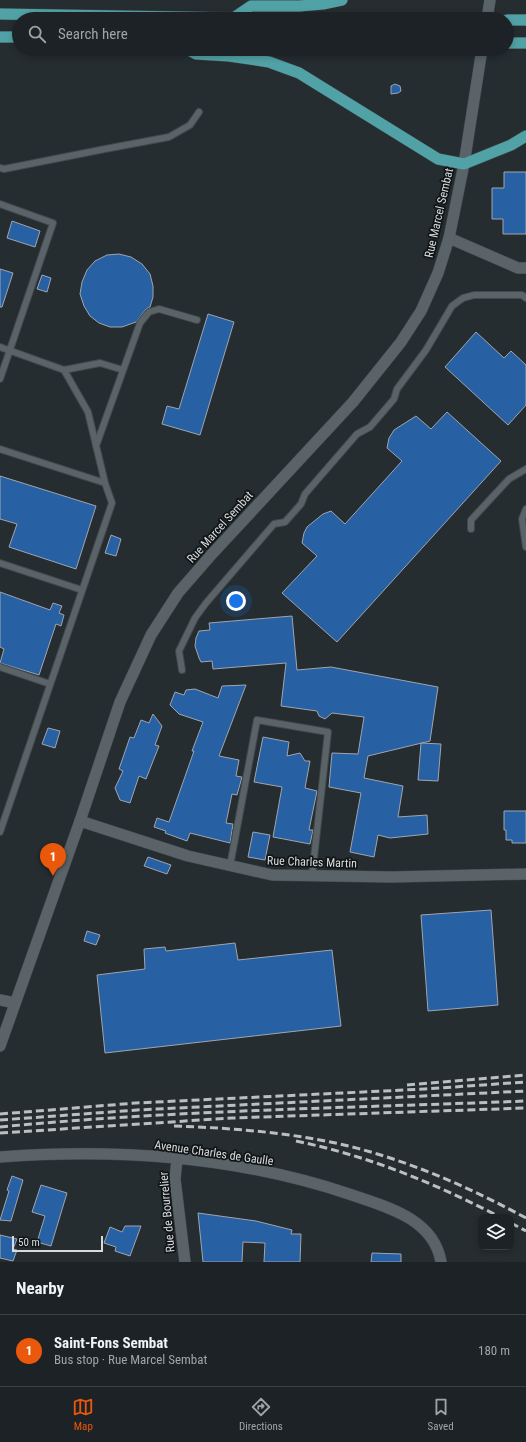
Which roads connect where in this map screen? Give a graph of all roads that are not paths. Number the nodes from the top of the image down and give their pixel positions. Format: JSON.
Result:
{"nodes":[{"id":1,"x":342,"y":0,"type":"edge"},
{"id":2,"x":490,"y":0,"type":"edge"},
{"id":3,"x":242,"y":12,"type":"edge"},
{"id":4,"x":488,"y":12,"type":"edge"},
{"id":5,"x":0,"y":14,"type":"edge"},
{"id":6,"x":12,"y":14,"type":"edge"},
{"id":7,"x":514,"y":20,"type":"edge"},
{"id":8,"x":526,"y":20,"type":"edge"},
{"id":9,"x":0,"y":37,"type":"edge"},
{"id":10,"x":12,"y":37,"type":"edge"},
{"id":11,"x":514,"y":43,"type":"edge"},
{"id":12,"x":526,"y":43,"type":"edge"},
{"id":13,"x":229,"y":56,"type":"edge"},
{"id":14,"x":481,"y":56,"type":"edge"},
{"id":15,"x":198,"y":112,"type":"dead end"},
{"id":16,"x":526,"y":136,"type":"edge"},
{"id":17,"x":464,"y":164,"type":"junction"},
{"id":18,"x":0,"y":168,"type":"edge"},
{"id":19,"x":0,"y":204,"type":"edge"},
{"id":20,"x":449,"y":238,"type":"junction"},
{"id":21,"x":526,"y":268,"type":"edge"},
{"id":22,"x":526,"y":298,"type":"edge"},
{"id":23,"x":197,"y":320,"type":"dead end"},
{"id":24,"x":0,"y":347,"type":"edge"},
{"id":25,"x":10,"y":351,"type":"junction"},
{"id":26,"x":64,"y":370,"type":"junction"},
{"id":27,"x":123,"y":370,"type":"junction"},
{"id":28,"x":0,"y":379,"type":"edge"},
{"id":29,"x":96,"y":446,"type":"junction"},
{"id":30,"x":0,"y":449,"type":"edge"},
{"id":31,"x":526,"y":469,"type":"edge"},
{"id":32,"x":105,"y":483,"type":"junction"},
{"id":33,"x":526,"y":509,"type":"edge"},
{"id":34,"x":471,"y":529,"type":"dead end"},
{"id":35,"x":526,"y":547,"type":"edge"},
{"id":36,"x":0,"y":563,"type":"edge"},
{"id":37,"x":82,"y":590,"type":"junction"},
{"id":38,"x":0,"y":667,"type":"edge"},
{"id":39,"x":182,"y":670,"type":"dead end"},
{"id":40,"x":50,"y":684,"type":"junction"},
{"id":41,"x":80,"y":821,"type":"junction"},
{"id":42,"x":0,"y":832,"type":"edge"},
{"id":43,"x":230,"y":866,"type":"junction"},
{"id":44,"x":526,"y":874,"type":"edge"},
{"id":45,"x":312,"y":876,"type":"junction"},
{"id":46,"x":0,"y":1000,"type":"edge"},
{"id":47,"x":15,"y":1003,"type":"junction"},
{"id":48,"x":0,"y":1046,"type":"edge"},
{"id":49,"x":0,"y":1157,"type":"edge"},
{"id":50,"x":177,"y":1159,"type":"junction"},
{"id":51,"x":185,"y":1262,"type":"edge"},
{"id":52,"x":440,"y":1262,"type":"edge"}],
"edges":[{"from":1,"to":3,"type":"highway"},
{"from":2,"to":4,"type":"main road"},
{"from":5,"to":6,"type":"highway"},
{"from":7,"to":8,"type":"highway"},
{"from":9,"to":10,"type":"highway"},
{"from":11,"to":12,"type":"highway"},
{"from":13,"to":17,"type":"highway"},
{"from":14,"to":17,"type":"main road","name":"Rue Marcel Sembat"},
{"from":15,"to":18,"type":"lane"},
{"from":16,"to":17,"type":"highway"},
{"from":17,"to":20,"type":"main road","name":"Rue Marcel Sembat"},
{"from":19,"to":25,"type":"lane"},
{"from":20,"to":21,"type":"main road"},
{"from":20,"to":41,"type":"main road","name":"Rue Marcel Sembat"},
{"from":22,"to":39,"type":"lane"},
{"from":23,"to":27,"type":"lane"},
{"from":24,"to":25,"type":"lane"},
{"from":25,"to":26,"type":"lane"},
{"from":25,"to":28,"type":"lane"},
{"from":26,"to":27,"type":"lane"},
{"from":26,"to":29,"type":"lane"},
{"from":27,"to":29,"type":"lane"},
{"from":29,"to":32,"type":"lane"},
{"from":30,"to":32,"type":"lane"},
{"from":31,"to":34,"type":"lane"},
{"from":32,"to":37,"type":"lane"},
{"from":33,"to":35,"type":"lane"},
{"from":36,"to":37,"type":"lane"},
{"from":37,"to":40,"type":"lane"},
{"from":38,"to":40,"type":"lane"},
{"from":40,"to":42,"type":"lane"},
{"from":41,"to":43,"type":"main road","name":"Rue Charles Martin"},
{"from":41,"to":47,"type":"main road","name":"Rue Marcel Sembat"},
{"from":43,"to":45,"type":"main road","name":"Rue Charles Martin"},
{"from":43,"to":45,"type":"lane"},
{"from":44,"to":45,"type":"main road","name":"Rue Charles Martin"},
{"from":46,"to":47,"type":"main road"},
{"from":47,"to":48,"type":"main road","name":"Rue Marcel Sembat"},
{"from":49,"to":50,"type":"main road","name":"Avenue Charles de Gaulle"},
{"from":50,"to":51,"type":"main road","name":"Rue de Bourrelier"},
{"from":50,"to":52,"type":"main road","name":"Avenue Charles de Gaulle"}]}
